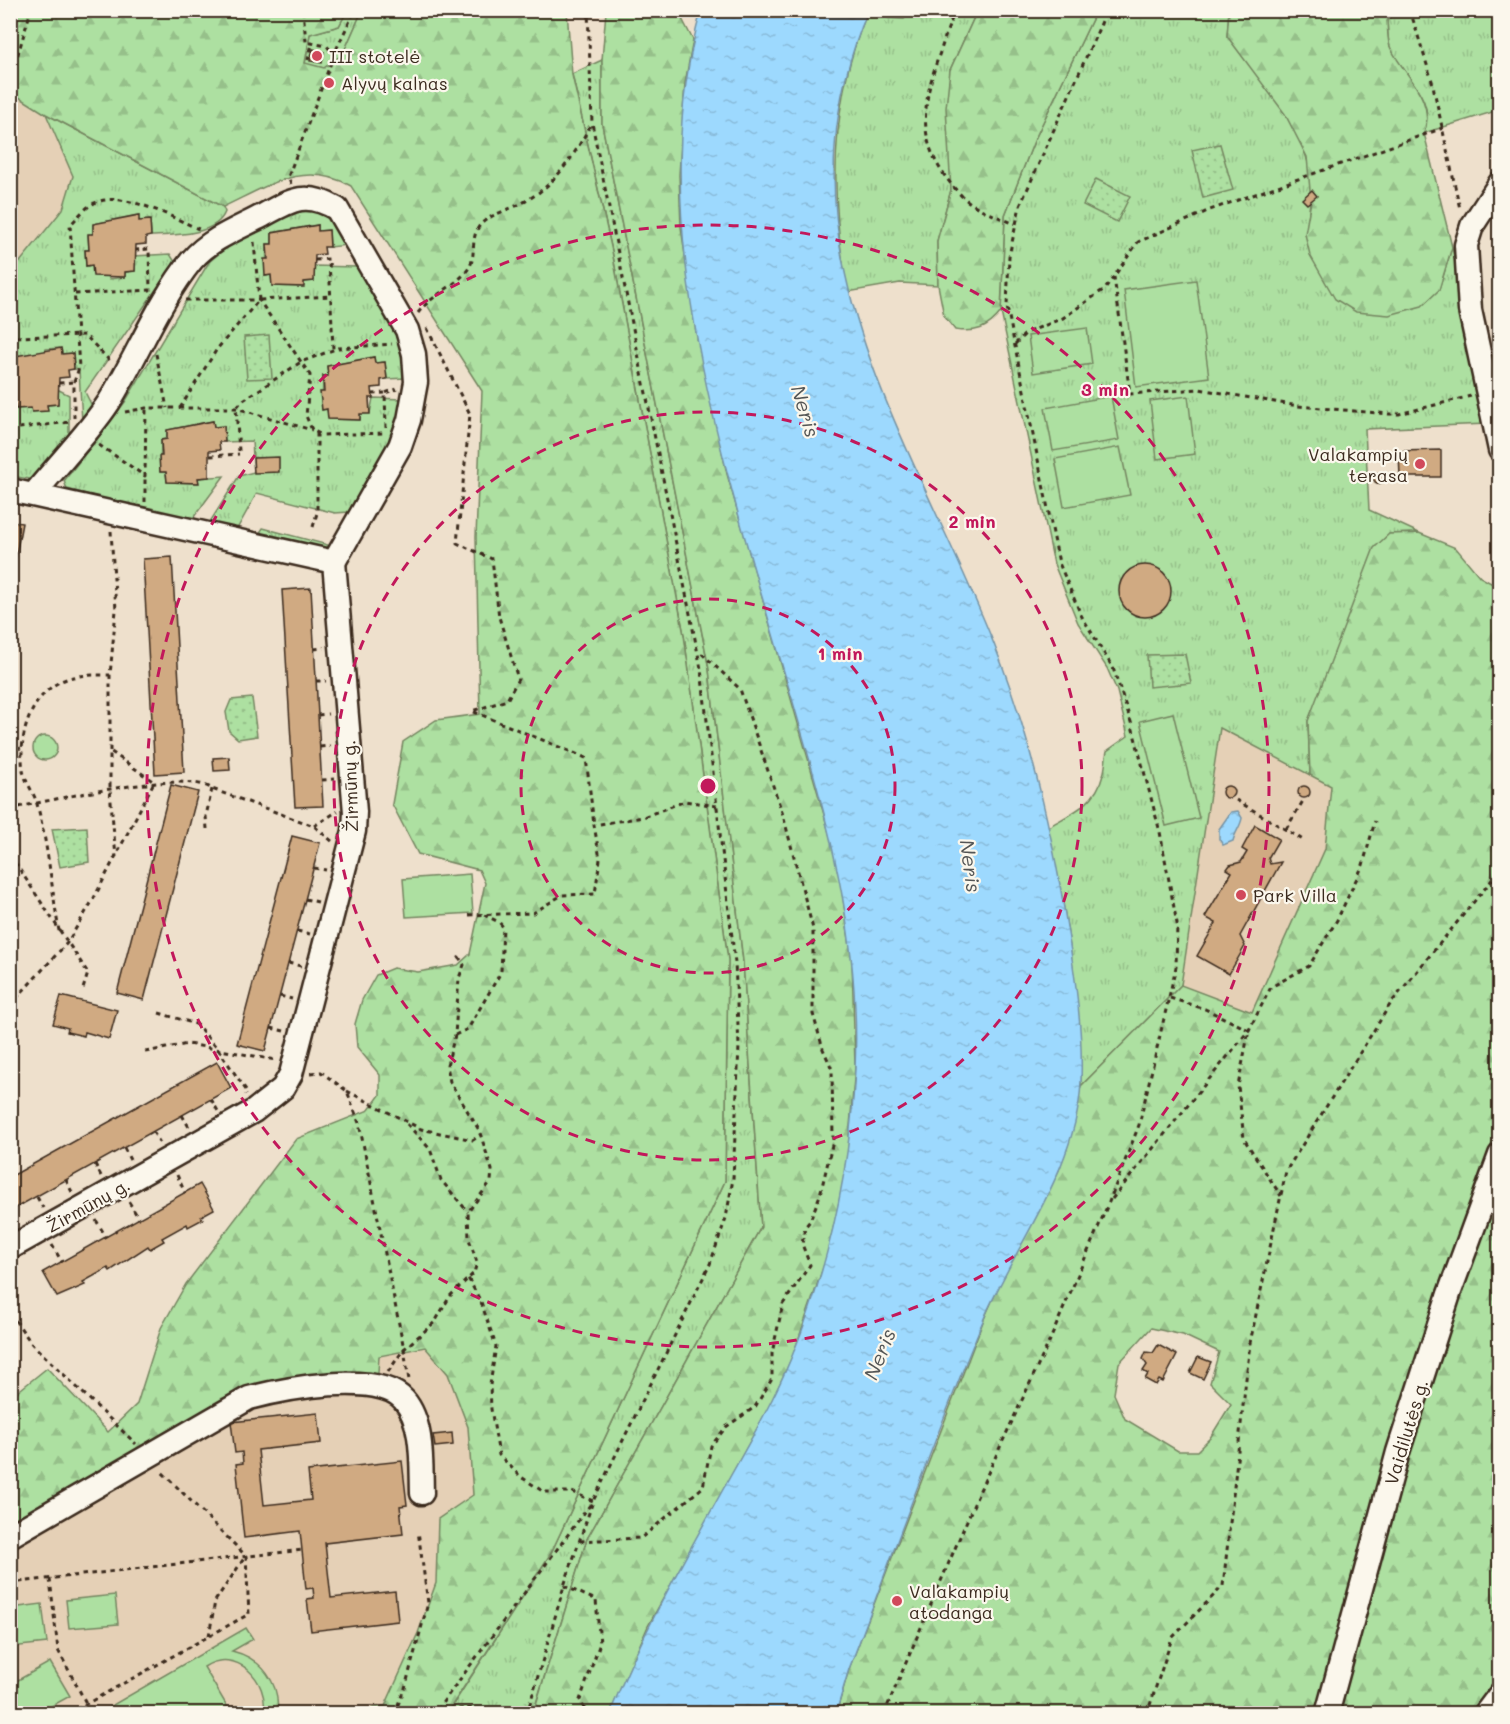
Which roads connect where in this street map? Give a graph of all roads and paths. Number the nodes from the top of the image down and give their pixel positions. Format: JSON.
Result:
{"nodes":[{"id":1,"x":31,"y":10,"type":"edge"},
{"id":2,"x":303,"y":10,"type":"edge"},
{"id":3,"x":355,"y":10,"type":"edge"},
{"id":4,"x":588,"y":10,"type":"edge"},
{"id":5,"x":956,"y":10,"type":"edge"},
{"id":6,"x":1107,"y":10,"type":"edge"},
{"id":7,"x":1410,"y":10,"type":"edge"},
{"id":8,"x":312,"y":44,"type":"junction"},
{"id":9,"x":334,"y":55,"type":"junction"},
{"id":10,"x":308,"y":60,"type":"dead end"},
{"id":11,"x":10,"y":81,"type":"edge"},
{"id":12,"x":592,"y":123,"type":"junction"},
{"id":13,"x":1443,"y":128,"type":"junction"},
{"id":14,"x":1500,"y":183,"type":"edge"},
{"id":15,"x":298,"y":199,"type":"junction"},
{"id":16,"x":1460,"y":211,"type":"dead end"},
{"id":17,"x":252,"y":221,"type":"junction"},
{"id":18,"x":1015,"y":224,"type":"junction"},
{"id":19,"x":220,"y":238,"type":"junction"},
{"id":20,"x":136,"y":250,"type":"dead end"},
{"id":21,"x":315,"y":260,"type":"dead end"},
{"id":22,"x":1114,"y":276,"type":"junction"},
{"id":23,"x":75,"y":294,"type":"junction"},
{"id":24,"x":158,"y":295,"type":"junction"},
{"id":25,"x":331,"y":296,"type":"junction"},
{"id":26,"x":259,"y":300,"type":"junction"},
{"id":27,"x":150,"y":326,"type":"junction"},
{"id":28,"x":413,"y":328,"type":"junction"},
{"id":29,"x":78,"y":336,"type":"junction"},
{"id":30,"x":10,"y":343,"type":"edge"},
{"id":31,"x":1014,"y":345,"type":"junction"},
{"id":32,"x":333,"y":349,"type":"junction"},
{"id":33,"x":302,"y":362,"type":"junction"},
{"id":34,"x":124,"y":375,"type":"junction"},
{"id":35,"x":74,"y":382,"type":"junction"},
{"id":36,"x":59,"y":383,"type":"dead end"},
{"id":37,"x":1487,"y":391,"type":"junction"},
{"id":38,"x":385,"y":393,"type":"dead end"},
{"id":39,"x":372,"y":394,"type":"dead end"},
{"id":40,"x":146,"y":408,"type":"junction"},
{"id":41,"x":167,"y":408,"type":"junction"},
{"id":42,"x":180,"y":408,"type":"junction"},
{"id":43,"x":236,"y":408,"type":"junction"},
{"id":44,"x":103,"y":409,"type":"junction"},
{"id":45,"x":10,"y":429,"type":"edge"},
{"id":46,"x":312,"y":430,"type":"junction"},
{"id":47,"x":317,"y":432,"type":"junction"},
{"id":48,"x":82,"y":434,"type":"junction"},
{"id":49,"x":1500,"y":450,"type":"edge"},
{"id":50,"x":210,"y":456,"type":"dead end"},
{"id":51,"x":394,"y":457,"type":"junction"},
{"id":52,"x":146,"y":476,"type":"junction"},
{"id":53,"x":10,"y":490,"type":"edge"},
{"id":54,"x":34,"y":494,"type":"junction"},
{"id":55,"x":110,"y":511,"type":"junction"},
{"id":56,"x":145,"y":520,"type":"junction"},
{"id":57,"x":313,"y":527,"type":"dead end"},
{"id":58,"x":334,"y":562,"type":"junction"},
{"id":59,"x":698,"y":650,"type":"junction"},
{"id":60,"x":110,"y":675,"type":"junction"},
{"id":61,"x":21,"y":748,"type":"junction"},
{"id":62,"x":10,"y":751,"type":"edge"},
{"id":63,"x":110,"y":751,"type":"junction"},
{"id":64,"x":154,"y":782,"type":"junction"},
{"id":65,"x":212,"y":789,"type":"junction"},
{"id":66,"x":110,"y":791,"type":"junction"},
{"id":67,"x":1236,"y":800,"type":"dead end"},
{"id":68,"x":354,"y":801,"type":"junction"},
{"id":69,"x":1303,"y":801,"type":"dead end"},
{"id":70,"x":37,"y":803,"type":"junction"},
{"id":71,"x":717,"y":806,"type":"junction"},
{"id":72,"x":10,"y":809,"type":"edge"},
{"id":73,"x":1375,"y":821,"type":"dead end"},
{"id":74,"x":594,"y":825,"type":"junction"},
{"id":75,"x":314,"y":826,"type":"junction"},
{"id":76,"x":207,"y":829,"type":"dead end"},
{"id":77,"x":1286,"y":830,"type":"junction"},
{"id":78,"x":1303,"y":840,"type":"dead end"},
{"id":79,"x":350,"y":852,"type":"junction"},
{"id":80,"x":10,"y":855,"type":"edge"},
{"id":81,"x":116,"y":857,"type":"junction"},
{"id":82,"x":1500,"y":870,"type":"edge"},
{"id":83,"x":469,"y":915,"type":"dead end"},
{"id":84,"x":483,"y":915,"type":"junction"},
{"id":85,"x":59,"y":931,"type":"junction"},
{"id":86,"x":67,"y":943,"type":"junction"},
{"id":87,"x":457,"y":954,"type":"dead end"},
{"id":88,"x":83,"y":989,"type":"dead end"},
{"id":89,"x":1170,"y":998,"type":"junction"},
{"id":90,"x":10,"y":1005,"type":"edge"},
{"id":91,"x":159,"y":1013,"type":"dead end"},
{"id":92,"x":1249,"y":1030,"type":"junction"},
{"id":93,"x":455,"y":1035,"type":"junction"},
{"id":94,"x":218,"y":1049,"type":"junction"},
{"id":95,"x":145,"y":1052,"type":"dead end"},
{"id":96,"x":292,"y":1069,"type":"junction"},
{"id":97,"x":347,"y":1090,"type":"junction"},
{"id":98,"x":248,"y":1114,"type":"junction"},
{"id":99,"x":404,"y":1120,"type":"junction"},
{"id":100,"x":480,"y":1135,"type":"junction"},
{"id":101,"x":1500,"y":1155,"type":"edge"},
{"id":102,"x":1281,"y":1196,"type":"junction"},
{"id":103,"x":1109,"y":1202,"type":"junction"},
{"id":104,"x":468,"y":1212,"type":"junction"},
{"id":105,"x":10,"y":1248,"type":"edge"},
{"id":106,"x":468,"y":1278,"type":"junction"},
{"id":107,"x":10,"y":1313,"type":"edge"},
{"id":108,"x":148,"y":1455,"type":"junction"},
{"id":109,"x":422,"y":1493,"type":"dead end"},
{"id":110,"x":593,"y":1501,"type":"junction"},
{"id":111,"x":418,"y":1531,"type":"dead end"},
{"id":112,"x":10,"y":1536,"type":"edge"},
{"id":113,"x":580,"y":1541,"type":"junction"},
{"id":114,"x":302,"y":1550,"type":"dead end"},
{"id":115,"x":246,"y":1556,"type":"junction"},
{"id":116,"x":50,"y":1579,"type":"junction"},
{"id":117,"x":10,"y":1583,"type":"edge"},
{"id":118,"x":564,"y":1587,"type":"junction"},
{"id":119,"x":209,"y":1636,"type":"junction"},
{"id":120,"x":1500,"y":1694,"type":"edge"},
{"id":121,"x":86,"y":1703,"type":"junction"},
{"id":122,"x":437,"y":1710,"type":"junction"},
{"id":123,"x":68,"y":1713,"type":"edge"},
{"id":124,"x":394,"y":1713,"type":"edge"},
{"id":125,"x":433,"y":1713,"type":"edge"},
{"id":126,"x":488,"y":1713,"type":"edge"},
{"id":127,"x":527,"y":1713,"type":"edge"},
{"id":128,"x":587,"y":1713,"type":"edge"},
{"id":129,"x":884,"y":1713,"type":"edge"},
{"id":130,"x":1147,"y":1713,"type":"edge"},
{"id":131,"x":1327,"y":1713,"type":"edge"},
{"id":132,"x":1485,"y":1713,"type":"edge"}],
"edges":[{"from":1,"to":11,"type":"path"},
{"from":2,"to":8,"type":"path"},
{"from":3,"to":9,"type":"path"},
{"from":4,"to":12,"type":"path"},
{"from":5,"to":18,"type":"path"},
{"from":6,"to":18,"type":"path"},
{"from":7,"to":13,"type":"path"},
{"from":8,"to":9,"type":"path"},
{"from":8,"to":10,"type":"path"},
{"from":9,"to":15,"type":"path"},
{"from":12,"to":28,"type":"path"},
{"from":12,"to":59,"type":"path"},
{"from":13,"to":16,"type":"path"},
{"from":13,"to":22,"type":"path"},
{"from":14,"to":37,"type":"street"},
{"from":15,"to":17,"type":"street"},
{"from":15,"to":28,"type":"street"},
{"from":17,"to":19,"type":"street"},
{"from":17,"to":26,"type":"path"},
{"from":18,"to":31,"type":"path"},
{"from":19,"to":23,"type":"path"},
{"from":19,"to":24,"type":"street"},
{"from":20,"to":24,"type":"path"},
{"from":21,"to":25,"type":"path"},
{"from":22,"to":31,"type":"path"},
{"from":22,"to":37,"type":"path"},
{"from":23,"to":24,"type":"path"},
{"from":23,"to":29,"type":"path"},
{"from":24,"to":26,"type":"path"},
{"from":24,"to":27,"type":"street"},
{"from":25,"to":26,"type":"path"},
{"from":25,"to":32,"type":"path"},
{"from":26,"to":33,"type":"path"},
{"from":26,"to":42,"type":"path"},
{"from":27,"to":34,"type":"street"},
{"from":27,"to":41,"type":"path"},
{"from":28,"to":32,"type":"path"},
{"from":28,"to":51,"type":"street"},
{"from":28,"to":74,"type":"path"},
{"from":29,"to":30,"type":"path"},
{"from":29,"to":34,"type":"path"},
{"from":29,"to":35,"type":"path"},
{"from":31,"to":89,"type":"path"},
{"from":32,"to":33,"type":"path"},
{"from":33,"to":43,"type":"path"},
{"from":33,"to":46,"type":"path"},
{"from":34,"to":44,"type":"street"},
{"from":35,"to":36,"type":"path"},
{"from":35,"to":45,"type":"path"},
{"from":37,"to":49,"type":"street"},
{"from":38,"to":39,"type":"path"},
{"from":40,"to":41,"type":"path"},
{"from":40,"to":44,"type":"path"},
{"from":40,"to":52,"type":"path"},
{"from":41,"to":42,"type":"path"},
{"from":42,"to":43,"type":"path"},
{"from":43,"to":46,"type":"path"},
{"from":43,"to":50,"type":"path"},
{"from":44,"to":48,"type":"street"},
{"from":46,"to":47,"type":"path"},
{"from":47,"to":51,"type":"path"},
{"from":47,"to":57,"type":"path"},
{"from":48,"to":52,"type":"path"},
{"from":48,"to":54,"type":"street"},
{"from":51,"to":58,"type":"street"},
{"from":52,"to":56,"type":"path"},
{"from":53,"to":54,"type":"street"},
{"from":54,"to":55,"type":"street"},
{"from":55,"to":56,"type":"street"},
{"from":55,"to":60,"type":"path"},
{"from":56,"to":58,"type":"street"},
{"from":58,"to":68,"type":"street","name":"Žirmūnų g."},
{"from":59,"to":71,"type":"path"},
{"from":59,"to":113,"type":"path"},
{"from":60,"to":61,"type":"path"},
{"from":60,"to":63,"type":"path"},
{"from":61,"to":62,"type":"path"},
{"from":61,"to":70,"type":"path"},
{"from":63,"to":64,"type":"path"},
{"from":63,"to":66,"type":"path"},
{"from":64,"to":65,"type":"path"},
{"from":64,"to":66,"type":"path"},
{"from":64,"to":81,"type":"path"},
{"from":65,"to":75,"type":"path"},
{"from":65,"to":76,"type":"path"},
{"from":66,"to":70,"type":"path"},
{"from":66,"to":81,"type":"path"},
{"from":67,"to":77,"type":"path"},
{"from":68,"to":75,"type":"path"},
{"from":68,"to":79,"type":"street","name":"Žirmūnų g."},
{"from":69,"to":77,"type":"path"},
{"from":70,"to":72,"type":"path"},
{"from":70,"to":85,"type":"path"},
{"from":71,"to":74,"type":"path"},
{"from":71,"to":110,"type":"path"},
{"from":73,"to":92,"type":"path"},
{"from":74,"to":84,"type":"path"},
{"from":75,"to":79,"type":"path"},
{"from":77,"to":78,"type":"path"},
{"from":79,"to":96,"type":"street","name":"Žirmūnų g."},
{"from":80,"to":85,"type":"path"},
{"from":81,"to":86,"type":"path"},
{"from":82,"to":102,"type":"path"},
{"from":83,"to":84,"type":"path"},
{"from":84,"to":93,"type":"path"},
{"from":85,"to":86,"type":"path"},
{"from":86,"to":88,"type":"path"},
{"from":86,"to":90,"type":"path"},
{"from":87,"to":93,"type":"path"},
{"from":89,"to":92,"type":"path"},
{"from":89,"to":103,"type":"path"},
{"from":91,"to":94,"type":"path"},
{"from":92,"to":102,"type":"path"},
{"from":92,"to":103,"type":"path"},
{"from":93,"to":100,"type":"path"},
{"from":94,"to":95,"type":"path"},
{"from":94,"to":96,"type":"path"},
{"from":94,"to":98,"type":"path"},
{"from":96,"to":97,"type":"path"},
{"from":96,"to":98,"type":"street","name":"Žirmūnų g."},
{"from":97,"to":99,"type":"path"},
{"from":97,"to":106,"type":"path"},
{"from":98,"to":105,"type":"street","name":"Žirmūnų g."},
{"from":99,"to":100,"type":"path"},
{"from":99,"to":104,"type":"path"},
{"from":100,"to":104,"type":"path"},
{"from":101,"to":131,"type":"street","name":"Vaidilutės g."},
{"from":102,"to":130,"type":"path"},
{"from":103,"to":129,"type":"path"},
{"from":104,"to":106,"type":"path"},
{"from":106,"to":110,"type":"path"},
{"from":107,"to":108,"type":"path"},
{"from":108,"to":109,"type":"street"},
{"from":108,"to":112,"type":"street"},
{"from":108,"to":115,"type":"path"},
{"from":110,"to":113,"type":"path"},
{"from":110,"to":122,"type":"path"},
{"from":111,"to":124,"type":"path"},
{"from":113,"to":118,"type":"path"},
{"from":114,"to":115,"type":"path"},
{"from":115,"to":116,"type":"path"},
{"from":115,"to":119,"type":"path"},
{"from":115,"to":119,"type":"path"},
{"from":116,"to":117,"type":"path"},
{"from":116,"to":121,"type":"path"},
{"from":118,"to":127,"type":"path"},
{"from":118,"to":128,"type":"path"},
{"from":119,"to":121,"type":"path"},
{"from":120,"to":132,"type":"street"},
{"from":121,"to":123,"type":"path"},
{"from":122,"to":125,"type":"path"},
{"from":122,"to":126,"type":"path"}]}
